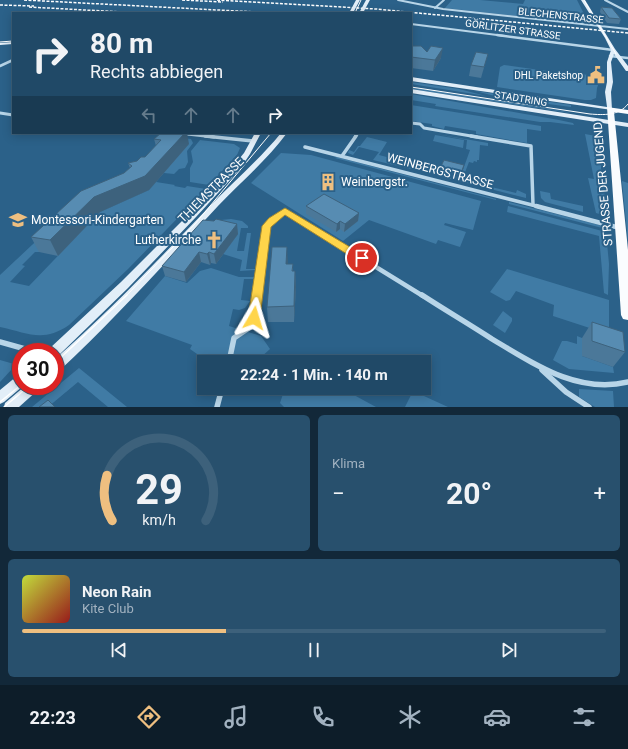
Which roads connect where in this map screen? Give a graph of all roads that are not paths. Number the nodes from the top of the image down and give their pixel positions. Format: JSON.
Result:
{"nodes":[{"id":1,"x":358,"y":0,"type":"edge"},
{"id":2,"x":368,"y":0,"type":"edge"},
{"id":3,"x":398,"y":0,"type":"edge"},
{"id":4,"x":418,"y":0,"type":"edge"},
{"id":5,"x":444,"y":0,"type":"edge"},
{"id":6,"x":583,"y":0,"type":"edge"},
{"id":7,"x":605,"y":0,"type":"edge"},
{"id":8,"x":418,"y":3,"type":"junction"},
{"id":9,"x":435,"y":8,"type":"junction"},
{"id":10,"x":352,"y":12,"type":"edge"},
{"id":11,"x":362,"y":12,"type":"edge"},
{"id":12,"x":628,"y":12,"type":"edge"},
{"id":13,"x":412,"y":24,"type":"edge"},
{"id":14,"x":600,"y":26,"type":"junction"},
{"id":15,"x":628,"y":29,"type":"edge"},
{"id":16,"x":12,"y":43,"type":"edge"},
{"id":17,"x":0,"y":44,"type":"edge"},
{"id":18,"x":611,"y":53,"type":"junction"},
{"id":19,"x":619,"y":57,"type":"junction"},
{"id":20,"x":628,"y":58,"type":"edge"},
{"id":21,"x":12,"y":60,"type":"edge"},
{"id":22,"x":0,"y":66,"type":"edge"},
{"id":23,"x":628,"y":70,"type":"edge"},
{"id":24,"x":412,"y":79,"type":"edge"},
{"id":25,"x":412,"y":91,"type":"edge"},
{"id":26,"x":610,"y":109,"type":"junction"},
{"id":27,"x":628,"y":112,"type":"edge"},
{"id":28,"x":0,"y":113,"type":"edge"},
{"id":29,"x":12,"y":115,"type":"edge"},
{"id":30,"x":412,"y":123,"type":"edge"},
{"id":31,"x":612,"y":123,"type":"junction"},
{"id":32,"x":628,"y":125,"type":"edge"},
{"id":33,"x":187,"y":134,"type":"edge"},
{"id":34,"x":257,"y":134,"type":"edge"},
{"id":35,"x":283,"y":134,"type":"edge"},
{"id":36,"x":357,"y":134,"type":"edge"},
{"id":37,"x":253,"y":141,"type":"junction"},
{"id":38,"x":304,"y":147,"type":"dead end"},
{"id":39,"x":342,"y":156,"type":"junction"},
{"id":40,"x":532,"y":205,"type":"junction"},
{"id":41,"x":621,"y":228,"type":"junction"},
{"id":42,"x":628,"y":315,"type":"edge"},
{"id":43,"x":0,"y":342,"type":"edge"},
{"id":44,"x":64,"y":343,"type":"edge"},
{"id":45,"x":12,"y":345,"type":"edge"},
{"id":46,"x":230,"y":355,"type":"edge"},
{"id":47,"x":64,"y":359,"type":"edge"},
{"id":48,"x":540,"y":368,"type":"junction"},
{"id":49,"x":628,"y":382,"type":"edge"},
{"id":50,"x":12,"y":388,"type":"edge"},
{"id":51,"x":24,"y":395,"type":"edge"},
{"id":52,"x":220,"y":395,"type":"edge"},
{"id":53,"x":0,"y":398,"type":"edge"},
{"id":54,"x":10,"y":407,"type":"edge"},
{"id":55,"x":217,"y":407,"type":"edge"},
{"id":56,"x":589,"y":407,"type":"edge"}],
"edges":[{"from":1,"to":10,"type":"main road","bridge":true},
{"from":2,"to":11,"type":"main road","bridge":true},
{"from":3,"to":8,"type":"street","name":"BLECHENSTRASSE"},
{"from":4,"to":8,"type":"street"},
{"from":5,"to":9,"type":"street"},
{"from":6,"to":14,"type":"main road","name":"STRASSE DER JUGEND"},
{"from":7,"to":12,"type":"street"},
{"from":8,"to":9,"type":"street","name":"BLECHENSTRASSE"},
{"from":9,"to":14,"type":"street","name":"BLECHENSTRASSE"},
{"from":13,"to":18,"type":"street","name":"GÖRLITZER STRASSE"},
{"from":14,"to":15,"type":"street","name":"BLECHENSTRASSE"},
{"from":14,"to":18,"type":"main road","name":"STRASSE DER JUGEND"},
{"from":16,"to":17,"type":"main road"},
{"from":18,"to":19,"type":"main road","name":"STRASSE DER JUGEND"},
{"from":18,"to":26,"type":"main road","name":"STRASSE DER JUGEND"},
{"from":19,"to":20,"type":"street"},
{"from":19,"to":23,"type":"main road","name":"STRASSE DER JUGEND"},
{"from":21,"to":22,"type":"street"},
{"from":24,"to":26,"type":"main road","name":"STADTRING"},
{"from":25,"to":31,"type":"main road","name":"STADTRING"},
{"from":26,"to":27,"type":"main road","name":"STADTRING"},
{"from":26,"to":31,"type":"main road","name":"STRASSE DER JUGEND"},
{"from":28,"to":29,"type":"street"},
{"from":30,"to":40,"type":"street"},
{"from":31,"to":32,"type":"main road","name":"STADTRING"},
{"from":31,"to":41,"type":"main road","name":"STRASSE DER JUGEND"},
{"from":33,"to":37,"type":"street"},
{"from":34,"to":37,"type":"main road","name":"THIEMSTRASSE"},
{"from":35,"to":47,"type":"main road","name":"THIEMSTRASSE"},
{"from":36,"to":39,"type":"street"},
{"from":37,"to":44,"type":"main road","name":"THIEMSTRASSE"},
{"from":38,"to":39,"type":"street","name":"WEINBERGSTRASSE"},
{"from":39,"to":40,"type":"street","name":"WEINBERGSTRASSE"},
{"from":40,"to":41,"type":"street","name":"WEINBERGSTRASSE"},
{"from":41,"to":42,"type":"main road","name":"STRASSE DER JUGEND"},
{"from":43,"to":45,"type":"street"},
{"from":46,"to":48,"type":"street"},
{"from":48,"to":49,"type":"street"},
{"from":48,"to":56,"type":"street"},
{"from":50,"to":53,"type":"main road"},
{"from":51,"to":54,"type":"main road"},
{"from":52,"to":55,"type":"street"}]}
